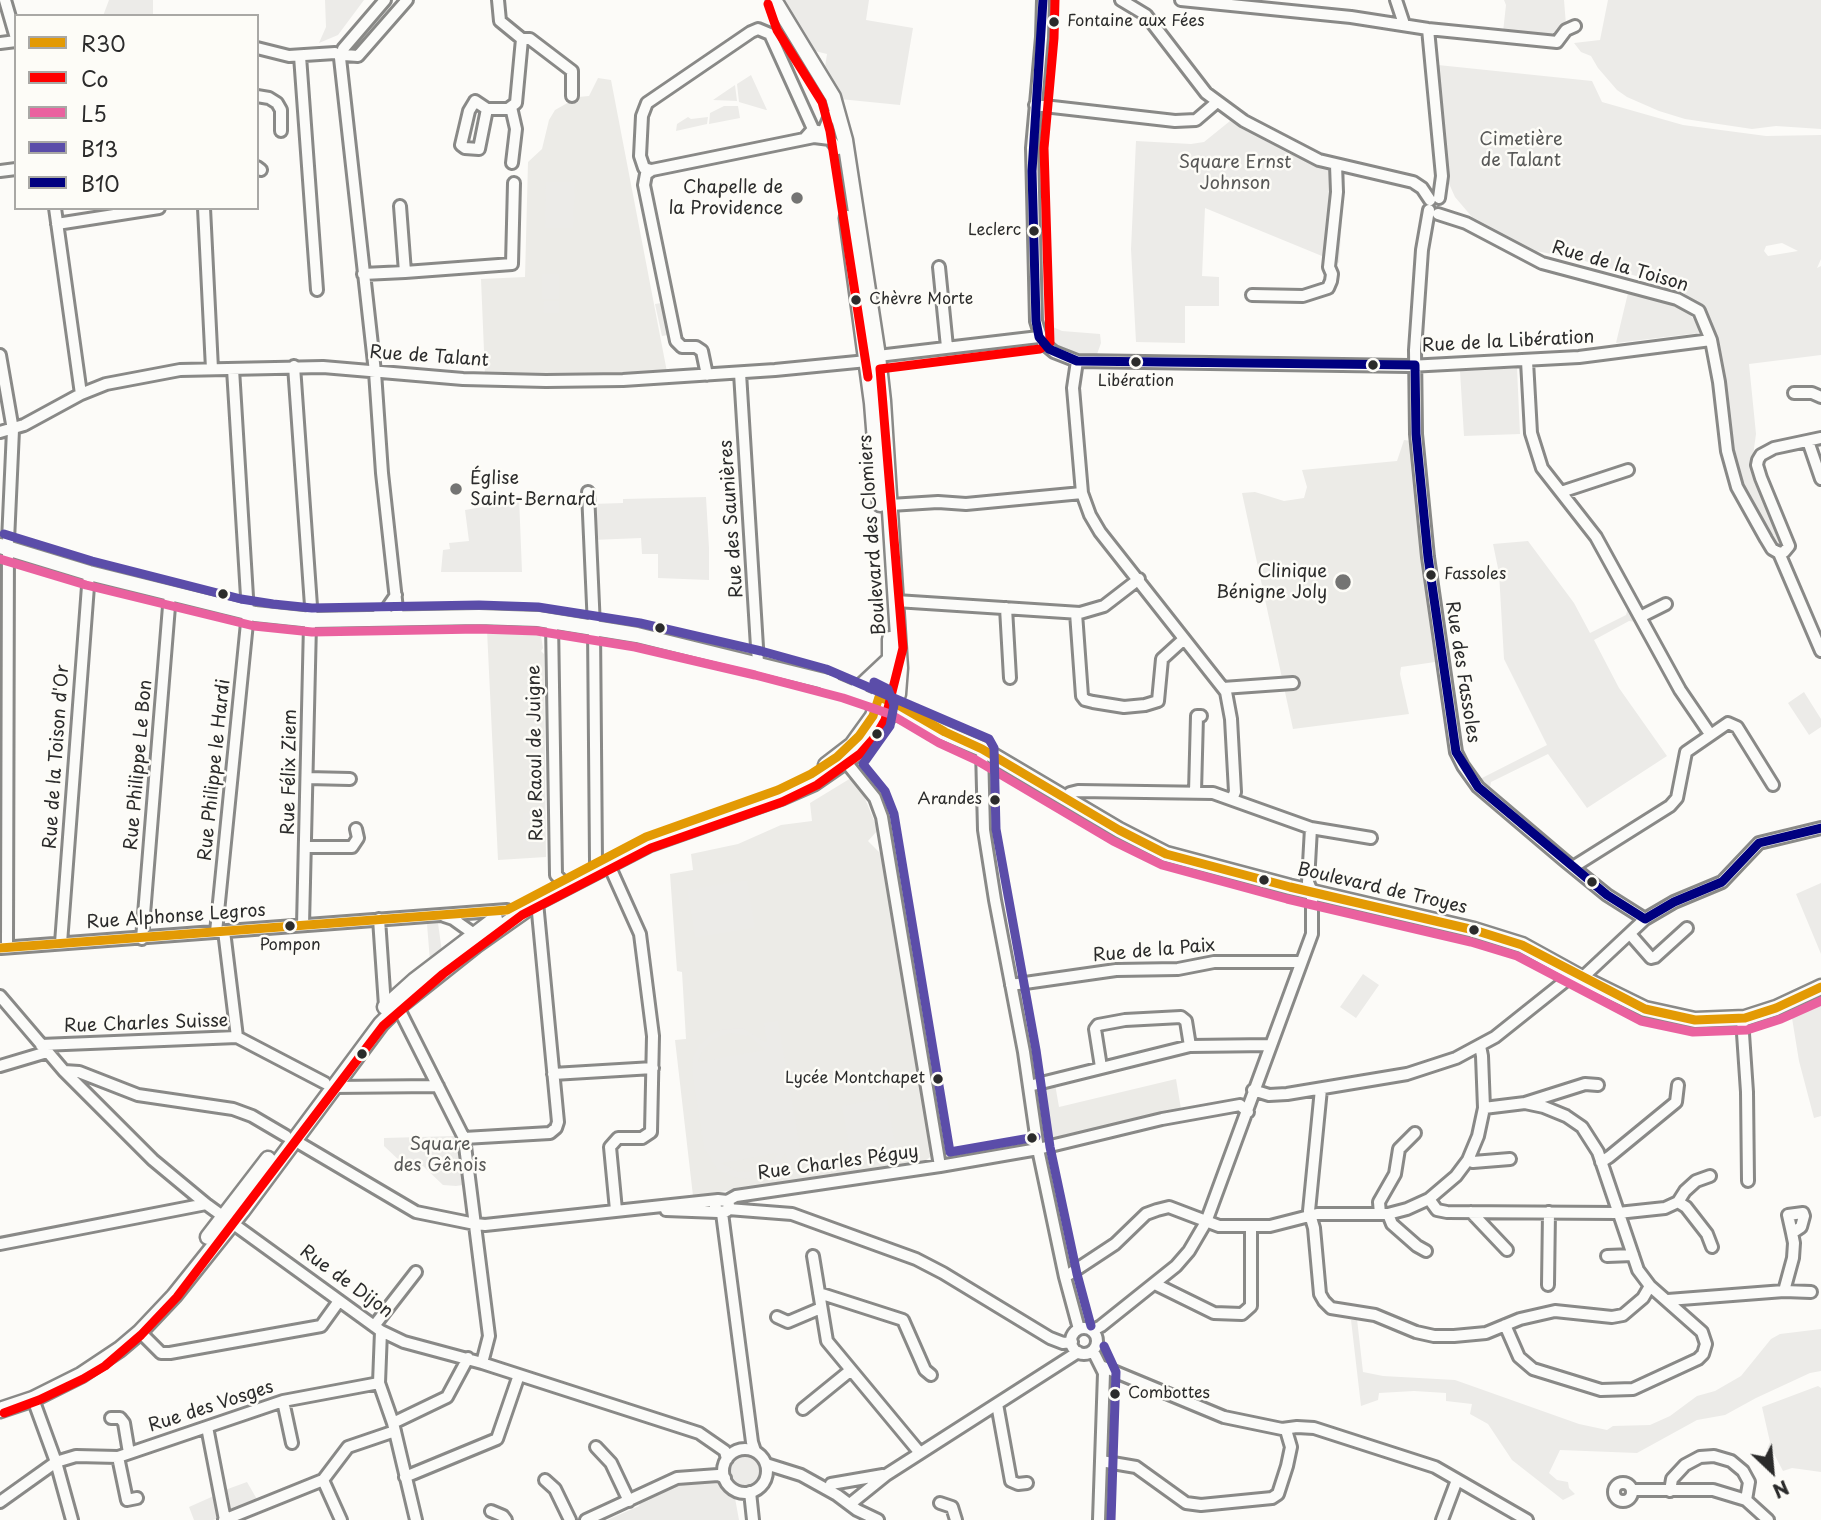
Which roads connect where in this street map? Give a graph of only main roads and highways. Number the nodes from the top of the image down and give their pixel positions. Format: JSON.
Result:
{"nodes":[{"id":1,"x":763,"y":0,"type":"edge"},
{"id":2,"x":774,"y":0,"type":"edge"},
{"id":3,"x":872,"y":358,"type":"junction"},
{"id":4,"x":4,"y":547,"type":"edge"},
{"id":5,"x":890,"y":653,"type":"junction"},
{"id":6,"x":823,"y":681,"type":"junction"},
{"id":7,"x":857,"y":690,"type":"junction"},
{"id":8,"x":886,"y":704,"type":"junction"},
{"id":9,"x":602,"y":864,"type":"junction"},
{"id":10,"x":495,"y":930,"type":"junction"},
{"id":11,"x":474,"y":934,"type":"junction"},
{"id":12,"x":1821,"y":987,"type":"edge"},
{"id":13,"x":422,"y":988,"type":"junction"},
{"id":14,"x":392,"y":1006,"type":"junction"},
{"id":15,"x":229,"y":1219,"type":"junction"},
{"id":16,"x":0,"y":1401,"type":"edge"},
{"id":17,"x":0,"y":1410,"type":"edge"}],
"edges":[{"from":1,"to":3,"type":"main road"},
{"from":2,"to":3,"type":"main road"},
{"from":3,"to":5,"type":"main road","name":"Boulevard des Clomiers"},
{"from":3,"to":8,"type":"main road","name":"Boulevard des Clomiers"},
{"from":4,"to":6,"type":"main road"},
{"from":5,"to":7,"type":"main road"},
{"from":5,"to":8,"type":"main road","name":"Boulevard des Clomiers"},
{"from":6,"to":7,"type":"main road"},
{"from":6,"to":8,"type":"main road"},
{"from":7,"to":8,"type":"main road"},
{"from":8,"to":9,"type":"main road"},
{"from":8,"to":9,"type":"main road"},
{"from":8,"to":12,"type":"main road","name":"Boulevard de Troyes"},
{"from":9,"to":10,"type":"main road"},
{"from":9,"to":11,"type":"main road"},
{"from":10,"to":11,"type":"main road"},
{"from":10,"to":13,"type":"main road"},
{"from":11,"to":13,"type":"main road"},
{"from":11,"to":14,"type":"main road"},
{"from":13,"to":14,"type":"main road"},
{"from":14,"to":15,"type":"main road"},
{"from":15,"to":16,"type":"main road"},
{"from":15,"to":17,"type":"main road"}]}
